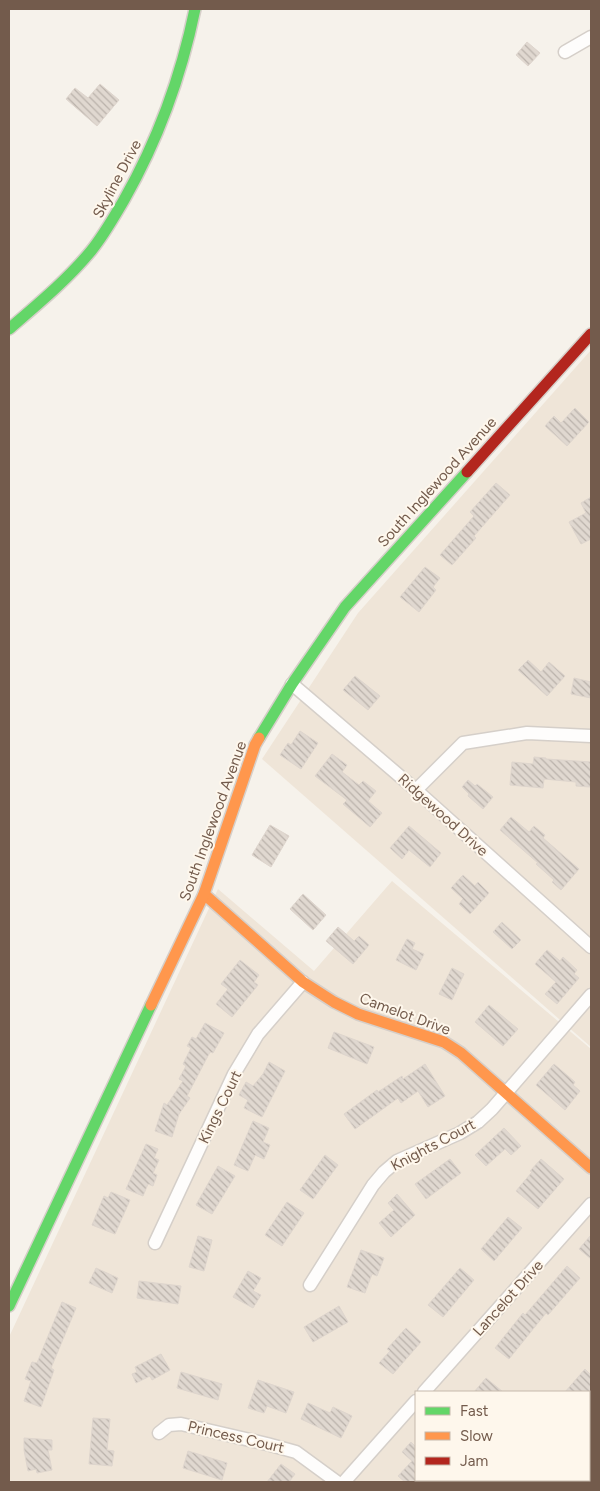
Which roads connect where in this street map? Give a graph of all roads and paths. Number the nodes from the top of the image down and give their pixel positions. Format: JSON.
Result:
{"nodes":[{"id":1,"x":195,"y":9,"type":"edge"},
{"id":2,"x":591,"y":37,"type":"edge"},
{"id":3,"x":565,"y":52,"type":"dead end"},
{"id":4,"x":9,"y":329,"type":"edge"},
{"id":5,"x":591,"y":334,"type":"edge"},
{"id":6,"x":292,"y":684,"type":"junction"},
{"id":7,"x":591,"y":736,"type":"edge"},
{"id":8,"x":416,"y":790,"type":"junction"},
{"id":9,"x":204,"y":894,"type":"junction"},
{"id":10,"x":591,"y":947,"type":"edge"},
{"id":11,"x":303,"y":982,"type":"junction"},
{"id":12,"x":591,"y":995,"type":"edge"},
{"id":13,"x":506,"y":1092,"type":"junction"},
{"id":14,"x":591,"y":1168,"type":"edge"},
{"id":15,"x":591,"y":1204,"type":"edge"},
{"id":16,"x":155,"y":1243,"type":"dead end"},
{"id":17,"x":310,"y":1285,"type":"dead end"},
{"id":18,"x":9,"y":1306,"type":"edge"},
{"id":19,"x":425,"y":1391,"type":"edge"},
{"id":20,"x":415,"y":1402,"type":"edge"},
{"id":21,"x":159,"y":1434,"type":"dead end"},
{"id":22,"x":337,"y":1482,"type":"edge"},
{"id":23,"x":344,"y":1482,"type":"edge"}],
"edges":[{"from":1,"to":4,"type":"street","name":"Skyline Drive"},
{"from":2,"to":3,"type":"street"},
{"from":5,"to":6,"type":"street","name":"South Inglewood Avenue"},
{"from":6,"to":8,"type":"street","name":"Ridgewood Drive"},
{"from":6,"to":9,"type":"street","name":"South Inglewood Avenue"},
{"from":7,"to":8,"type":"street"},
{"from":8,"to":10,"type":"street","name":"Ridgewood Drive"},
{"from":9,"to":11,"type":"street","name":"Camelot Drive"},
{"from":9,"to":18,"type":"street","name":"South Inglewood Avenue"},
{"from":11,"to":13,"type":"street","name":"Camelot Drive"},
{"from":11,"to":16,"type":"street","name":"Kings Court"},
{"from":12,"to":13,"type":"street","name":"Knights Court"},
{"from":13,"to":14,"type":"street","name":"Camelot Drive"},
{"from":13,"to":17,"type":"street","name":"Knights Court"},
{"from":15,"to":19,"type":"street","name":"Lancelot Drive"},
{"from":20,"to":23,"type":"street"},
{"from":21,"to":22,"type":"street","name":"Princess Court"}]}
